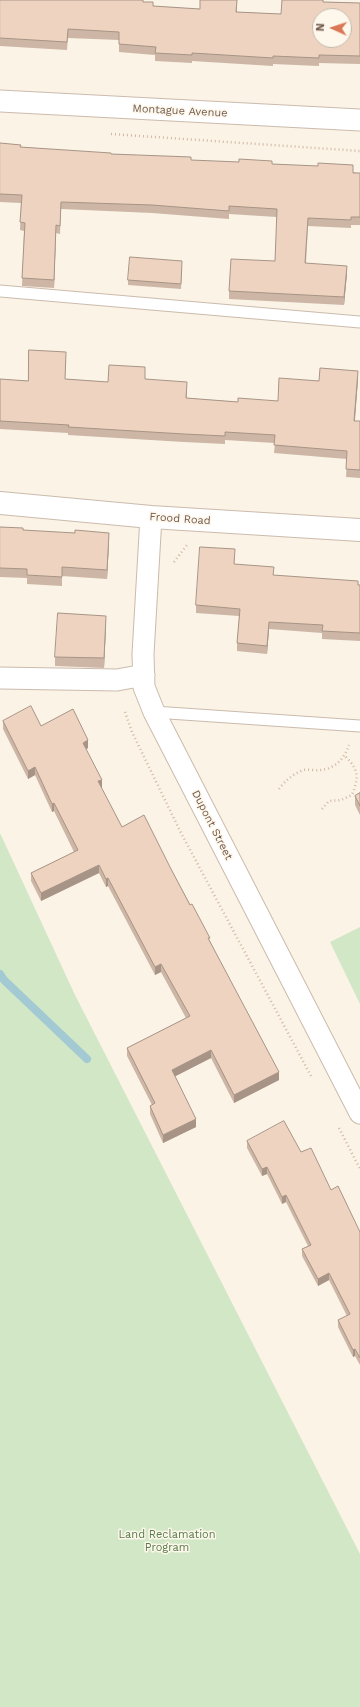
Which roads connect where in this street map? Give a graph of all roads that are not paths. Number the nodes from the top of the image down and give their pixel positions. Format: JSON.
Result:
{"nodes":[{"id":1,"x":0,"y":101,"type":"edge"},
{"id":2,"x":360,"y":120,"type":"edge"},
{"id":3,"x":0,"y":291,"type":"edge"},
{"id":4,"x":360,"y":322,"type":"edge"},
{"id":5,"x":0,"y":503,"type":"edge"},
{"id":6,"x":151,"y":518,"type":"junction"},
{"id":7,"x":360,"y":530,"type":"edge"},
{"id":8,"x":144,"y":675,"type":"junction"},
{"id":9,"x":0,"y":678,"type":"edge"},
{"id":10,"x":154,"y":712,"type":"junction"},
{"id":11,"x":358,"y":726,"type":"edge"},
{"id":12,"x":360,"y":1114,"type":"edge"}],
"edges":[{"from":1,"to":2,"type":"street","name":"Montague Avenue"},
{"from":3,"to":4,"type":"lane"},
{"from":5,"to":6,"type":"street","name":"Frood Road"},
{"from":6,"to":7,"type":"street","name":"Frood Road"},
{"from":6,"to":8,"type":"street","name":"Dupont Street"},
{"from":8,"to":9,"type":"street"},
{"from":8,"to":10,"type":"street","name":"Dupont Street"},
{"from":10,"to":11,"type":"lane"},
{"from":10,"to":12,"type":"street","name":"Dupont Street"}]}
